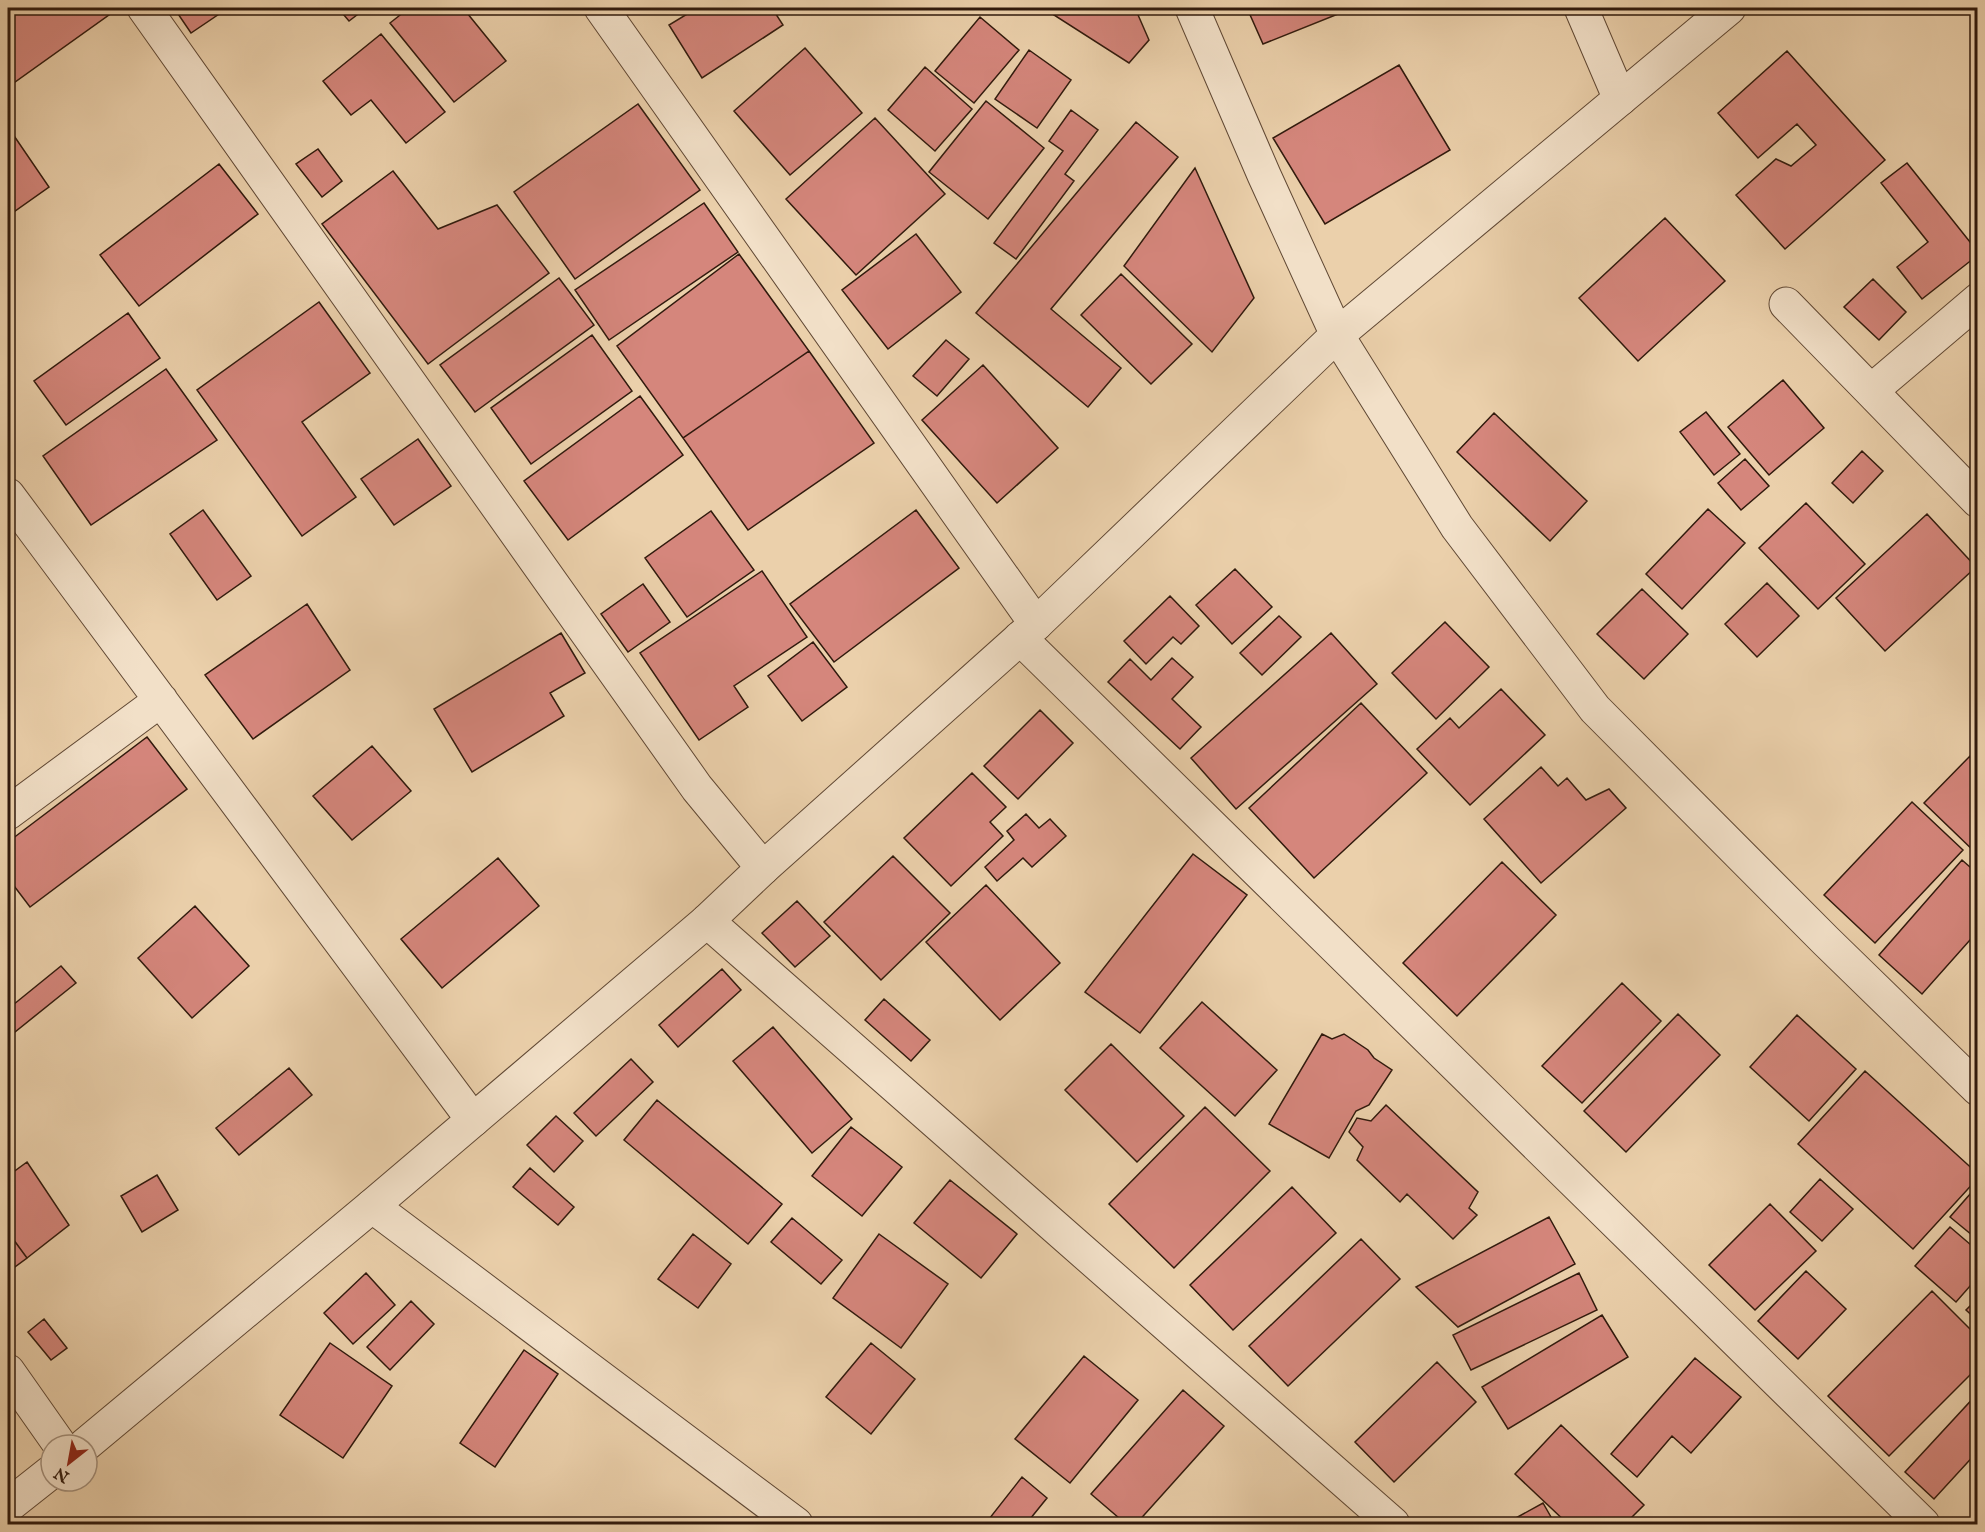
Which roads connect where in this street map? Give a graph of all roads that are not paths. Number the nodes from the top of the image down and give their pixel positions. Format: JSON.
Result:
{"nodes":[{"id":1,"x":144,"y":8,"type":"edge"},
{"id":2,"x":601,"y":8,"type":"edge"},
{"id":3,"x":1192,"y":8,"type":"edge"},
{"id":4,"x":1581,"y":8,"type":"edge"},
{"id":5,"x":1729,"y":8,"type":"edge"},
{"id":6,"x":1620,"y":99,"type":"junction"},
{"id":7,"x":1977,"y":300,"type":"edge"},
{"id":8,"x":1786,"y":304,"type":"dead end"},
{"id":9,"x":1336,"y":335,"type":"junction"},
{"id":10,"x":1870,"y":391,"type":"junction"},
{"id":11,"x":8,"y":495,"type":"edge"},
{"id":12,"x":1977,"y":501,"type":"edge"},
{"id":13,"x":1028,"y":631,"type":"junction"},
{"id":14,"x":160,"y":700,"type":"junction"},
{"id":15,"x":8,"y":813,"type":"edge"},
{"id":16,"x":763,"y":868,"type":"junction"},
{"id":17,"x":707,"y":921,"type":"junction"},
{"id":18,"x":1977,"y":1089,"type":"edge"},
{"id":19,"x":474,"y":1120,"type":"junction"},
{"id":20,"x":372,"y":1206,"type":"junction"},
{"id":21,"x":8,"y":1371,"type":"edge"},
{"id":22,"x":52,"y":1433,"type":"edge"},
{"id":23,"x":99,"y":1433,"type":"edge"},
{"id":24,"x":39,"y":1481,"type":"edge"},
{"id":25,"x":8,"y":1506,"type":"edge"},
{"id":26,"x":796,"y":1524,"type":"edge"},
{"id":27,"x":1393,"y":1524,"type":"edge"},
{"id":28,"x":1923,"y":1524,"type":"edge"}],
"edges":[{"from":1,"to":16,"type":"street"},
{"from":2,"to":13,"type":"street"},
{"from":3,"to":9,"type":"street"},
{"from":4,"to":6,"type":"street"},
{"from":5,"to":6,"type":"street"},
{"from":6,"to":9,"type":"street"},
{"from":7,"to":10,"type":"street"},
{"from":8,"to":10,"type":"street"},
{"from":9,"to":13,"type":"street"},
{"from":9,"to":18,"type":"street"},
{"from":10,"to":12,"type":"street"},
{"from":11,"to":14,"type":"street"},
{"from":13,"to":16,"type":"street"},
{"from":13,"to":28,"type":"street"},
{"from":14,"to":15,"type":"street"},
{"from":14,"to":19,"type":"street"},
{"from":16,"to":17,"type":"street"},
{"from":17,"to":19,"type":"street"},
{"from":17,"to":27,"type":"street"},
{"from":19,"to":20,"type":"street"},
{"from":20,"to":23,"type":"street"},
{"from":20,"to":26,"type":"street"},
{"from":21,"to":22,"type":"street"},
{"from":24,"to":25,"type":"street"}]}
